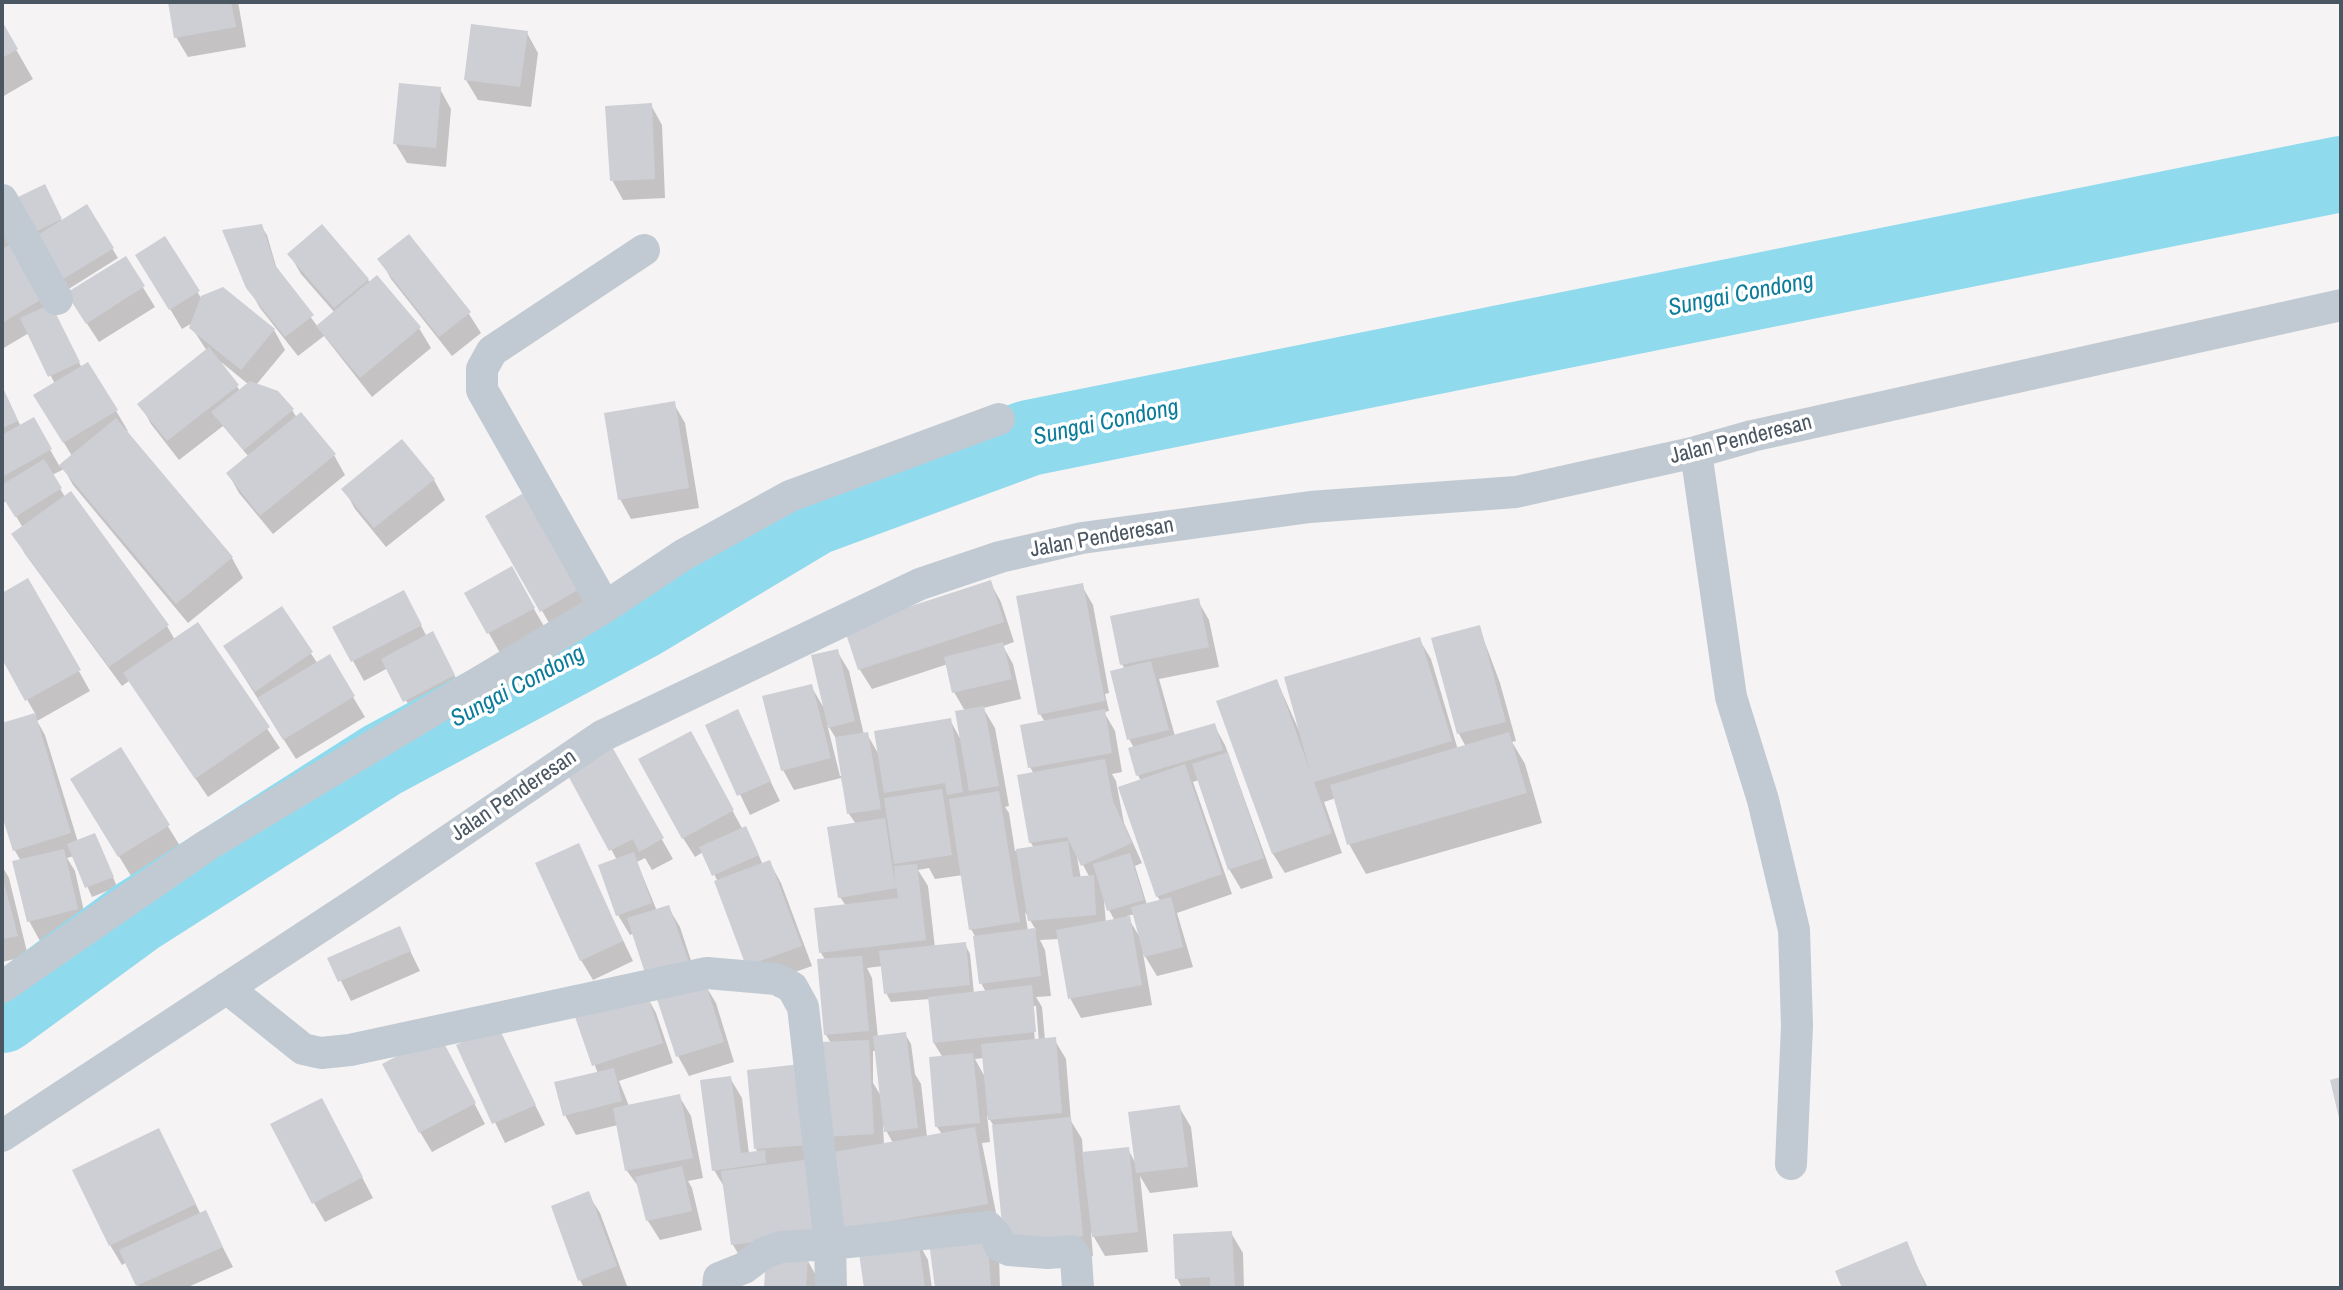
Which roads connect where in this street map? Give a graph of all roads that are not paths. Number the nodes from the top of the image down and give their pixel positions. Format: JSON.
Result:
{"nodes":[{"id":1,"x":2,"y":200,"type":"edge"},
{"id":2,"x":644,"y":250,"type":"dead end"},
{"id":3,"x":57,"y":299,"type":"dead end"},
{"id":4,"x":2341,"y":305,"type":"edge"},
{"id":5,"x":999,"y":419,"type":"dead end"},
{"id":6,"x":1696,"y":452,"type":"junction"},
{"id":7,"x":605,"y":607,"type":"junction"},
{"id":8,"x":2,"y":987,"type":"edge"},
{"id":9,"x":227,"y":988,"type":"junction"},
{"id":10,"x":2,"y":1136,"type":"edge"},
{"id":11,"x":1791,"y":1164,"type":"dead end"},
{"id":12,"x":830,"y":1244,"type":"junction"},
{"id":13,"x":718,"y":1288,"type":"edge"},
{"id":14,"x":831,"y":1288,"type":"edge"},
{"id":15,"x":1078,"y":1288,"type":"edge"}],
"edges":[{"from":1,"to":3,"type":"street"},
{"from":2,"to":7,"type":"street"},
{"from":4,"to":6,"type":"street","name":"Jalan Penderesan"},
{"from":5,"to":7,"type":"street"},
{"from":6,"to":9,"type":"street","name":"Jalan Penderesan"},
{"from":6,"to":11,"type":"street"},
{"from":7,"to":8,"type":"street"},
{"from":9,"to":10,"type":"street","name":"Jalan Penderesan"},
{"from":9,"to":12,"type":"street"},
{"from":12,"to":13,"type":"street"},
{"from":12,"to":14,"type":"street"},
{"from":12,"to":15,"type":"street"}]}
